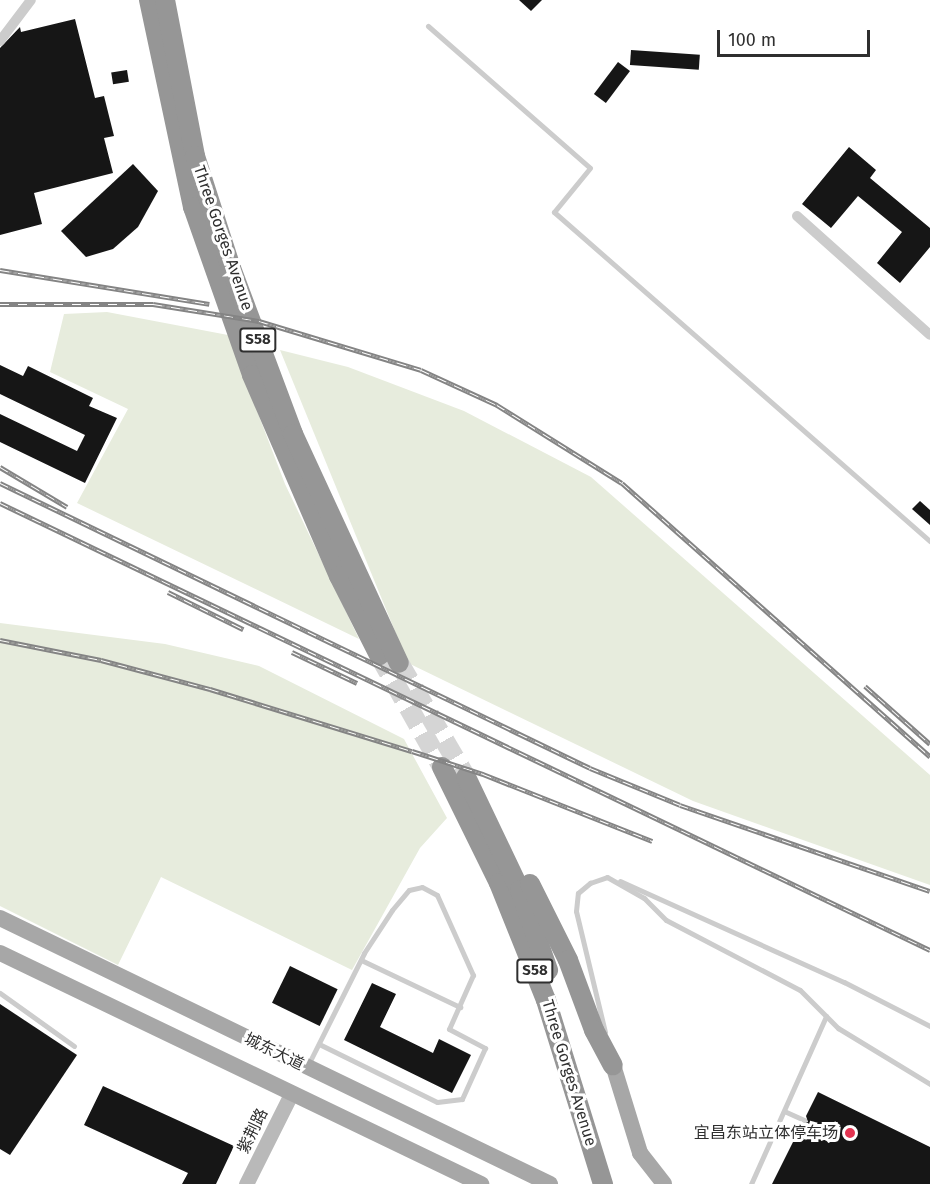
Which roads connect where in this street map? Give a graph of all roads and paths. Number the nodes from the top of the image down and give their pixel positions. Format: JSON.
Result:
{"nodes":[{"id":1,"x":31,"y":0,"type":"edge"},
{"id":2,"x":149,"y":0,"type":"edge"},
{"id":3,"x":165,"y":0,"type":"edge"},
{"id":4,"x":428,"y":26,"type":"dead end"},
{"id":5,"x":0,"y":40,"type":"edge"},
{"id":6,"x":797,"y":216,"type":"dead end"},
{"id":7,"x":930,"y":335,"type":"edge"},
{"id":8,"x":930,"y":541,"type":"edge"},
{"id":9,"x":380,"y":655,"type":"tunnel mouth"},
{"id":10,"x":399,"y":663,"type":"tunnel mouth"},
{"id":11,"x":442,"y":767,"type":"tunnel mouth"},
{"id":12,"x":607,"y":878,"type":"junction"},
{"id":13,"x":0,"y":918,"type":"edge"},
{"id":14,"x":0,"y":953,"type":"edge"},
{"id":15,"x":361,"y":960,"type":"junction"},
{"id":16,"x":0,"y":993,"type":"edge"},
{"id":17,"x":460,"y":1007,"type":"junction"},
{"id":18,"x":826,"y":1016,"type":"junction"},
{"id":19,"x":930,"y":1026,"type":"edge"},
{"id":20,"x":319,"y":1044,"type":"junction"},
{"id":21,"x":74,"y":1046,"type":"dead end"},
{"id":22,"x":613,"y":1065,"type":"junction"},
{"id":23,"x":307,"y":1068,"type":"junction"},
{"id":24,"x":930,"y":1084,"type":"edge"},
{"id":25,"x":291,"y":1094,"type":"junction"},
{"id":26,"x":784,"y":1112,"type":"junction"},
{"id":27,"x":804,"y":1120,"type":"dead end"},
{"id":28,"x":246,"y":1184,"type":"edge"},
{"id":29,"x":482,"y":1184,"type":"edge"},
{"id":30,"x":550,"y":1184,"type":"edge"},
{"id":31,"x":603,"y":1184,"type":"edge"},
{"id":32,"x":615,"y":1184,"type":"edge"},
{"id":33,"x":664,"y":1184,"type":"edge"},
{"id":34,"x":751,"y":1184,"type":"edge"}],
"edges":[{"from":1,"to":5,"type":"street"},
{"from":2,"to":9,"type":"highway","name":"Three Gorges Avenue","number":"S58"},
{"from":3,"to":10,"type":"highway","name":"Three Gorges Avenue","number":"S58"},
{"from":4,"to":8,"type":"lane"},
{"from":6,"to":7,"type":"street"},
{"from":11,"to":31,"type":"highway","name":"Three Gorges Avenue","number":"S58"},
{"from":12,"to":18,"type":"lane"},
{"from":12,"to":19,"type":"lane"},
{"from":12,"to":22,"type":"lane"},
{"from":13,"to":23,"type":"main road","name":"城东大道"},
{"from":14,"to":25,"type":"main road","name":"城东大道"},
{"from":15,"to":17,"type":"lane"},
{"from":15,"to":17,"type":"lane"},
{"from":15,"to":20,"type":"lane"},
{"from":16,"to":21,"type":"lane"},
{"from":17,"to":20,"type":"lane"},
{"from":18,"to":24,"type":"lane"},
{"from":18,"to":26,"type":"lane"},
{"from":20,"to":23,"type":"lane"},
{"from":22,"to":32,"type":"highway","name":"Three Gorges Avenue","number":"S58"},
{"from":22,"to":33,"type":"main road"},
{"from":23,"to":30,"type":"main road","name":"城东大道"},
{"from":25,"to":28,"type":"street","name":"紫荆路"},
{"from":25,"to":29,"type":"main road","name":"城东大道"},
{"from":26,"to":27,"type":"lane"},
{"from":26,"to":34,"type":"lane"}]}
